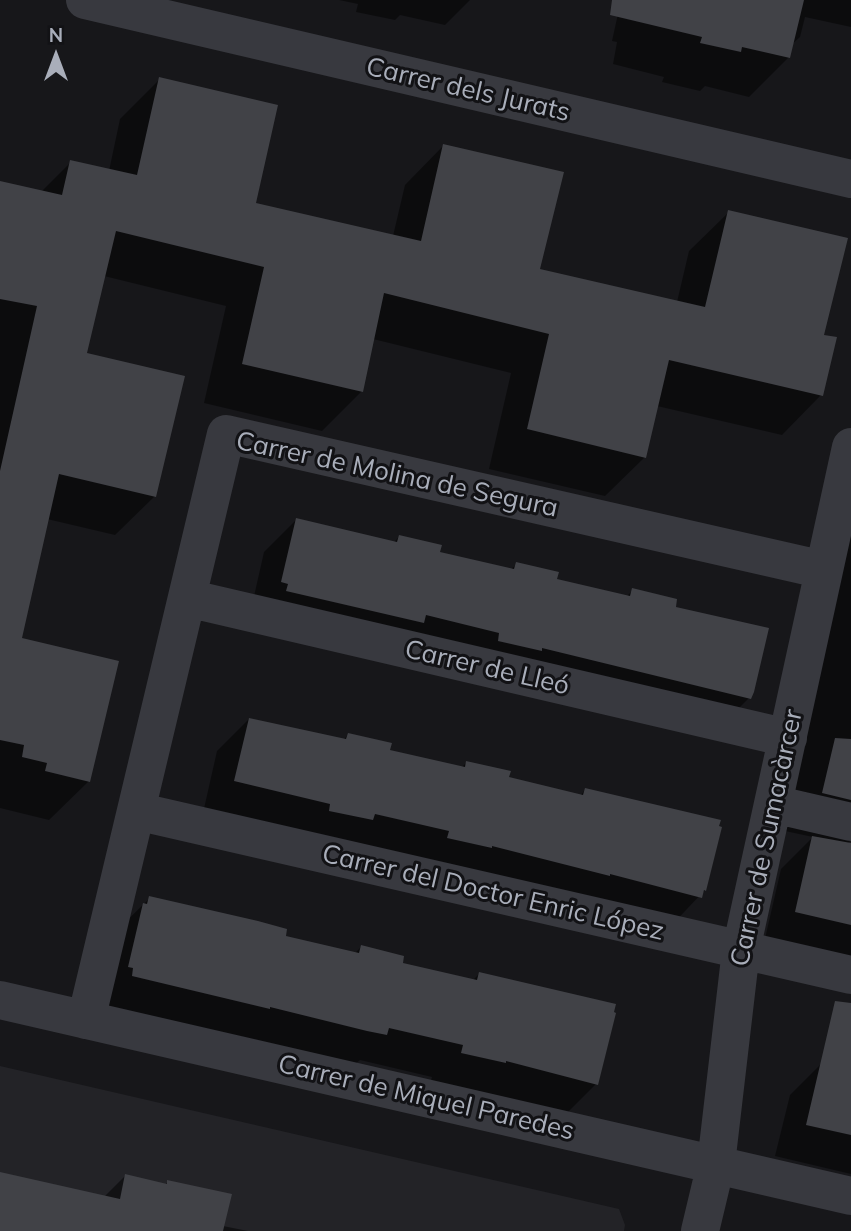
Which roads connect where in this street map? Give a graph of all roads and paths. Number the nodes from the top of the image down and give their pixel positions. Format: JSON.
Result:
{"nodes":[{"id":1,"x":85,"y":0,"type":"edge"},
{"id":2,"x":851,"y":179,"type":"edge"},
{"id":3,"x":851,"y":447,"type":"edge"},
{"id":4,"x":824,"y":570,"type":"junction"},
{"id":5,"x":187,"y":598,"type":"junction"},
{"id":6,"x":788,"y":738,"type":"junction"},
{"id":7,"x":773,"y":804,"type":"junction"},
{"id":8,"x":136,"y":811,"type":"junction"},
{"id":9,"x":851,"y":822,"type":"edge"},
{"id":10,"x":741,"y":950,"type":"junction"},
{"id":11,"x":851,"y":975,"type":"edge"},
{"id":12,"x":0,"y":1000,"type":"edge"},
{"id":13,"x":86,"y":1020,"type":"junction"},
{"id":14,"x":716,"y":1164,"type":"junction"},
{"id":15,"x":851,"y":1196,"type":"edge"},
{"id":16,"x":700,"y":1231,"type":"edge"}],
"edges":[{"from":1,"to":2,"type":"street","name":"Carrer dels Jurats"},
{"from":3,"to":4,"type":"street","name":"Carrer de Sumacàrcer"},
{"from":4,"to":5,"type":"street","name":"Carrer de Molina de Segura"},
{"from":4,"to":6,"type":"street","name":"Carrer de Sumacàrcer"},
{"from":5,"to":6,"type":"street","name":"Carrer de Lleó"},
{"from":5,"to":8,"type":"street","name":"Carrer de Molina de Segura"},
{"from":6,"to":7,"type":"street","name":"Carrer de Sumacàrcer"},
{"from":7,"to":9,"type":"street"},
{"from":7,"to":10,"type":"street","name":"Carrer de Sumacàrcer"},
{"from":8,"to":10,"type":"street","name":"Carrer del Doctor Enric López"},
{"from":8,"to":13,"type":"street","name":"Carrer de Molina de Segura"},
{"from":10,"to":11,"type":"street","name":"Carrer del Doctor Enric López"},
{"from":10,"to":14,"type":"street","name":"Carrer de Sumacàrcer"},
{"from":12,"to":13,"type":"street","name":"Carrer de Miquel Paredes"},
{"from":13,"to":14,"type":"street","name":"Carrer de Miquel Paredes"},
{"from":14,"to":15,"type":"street","name":"Carrer de Miquel Paredes"},
{"from":14,"to":16,"type":"street","name":"Carrer de Sumacàrcer"}]}
